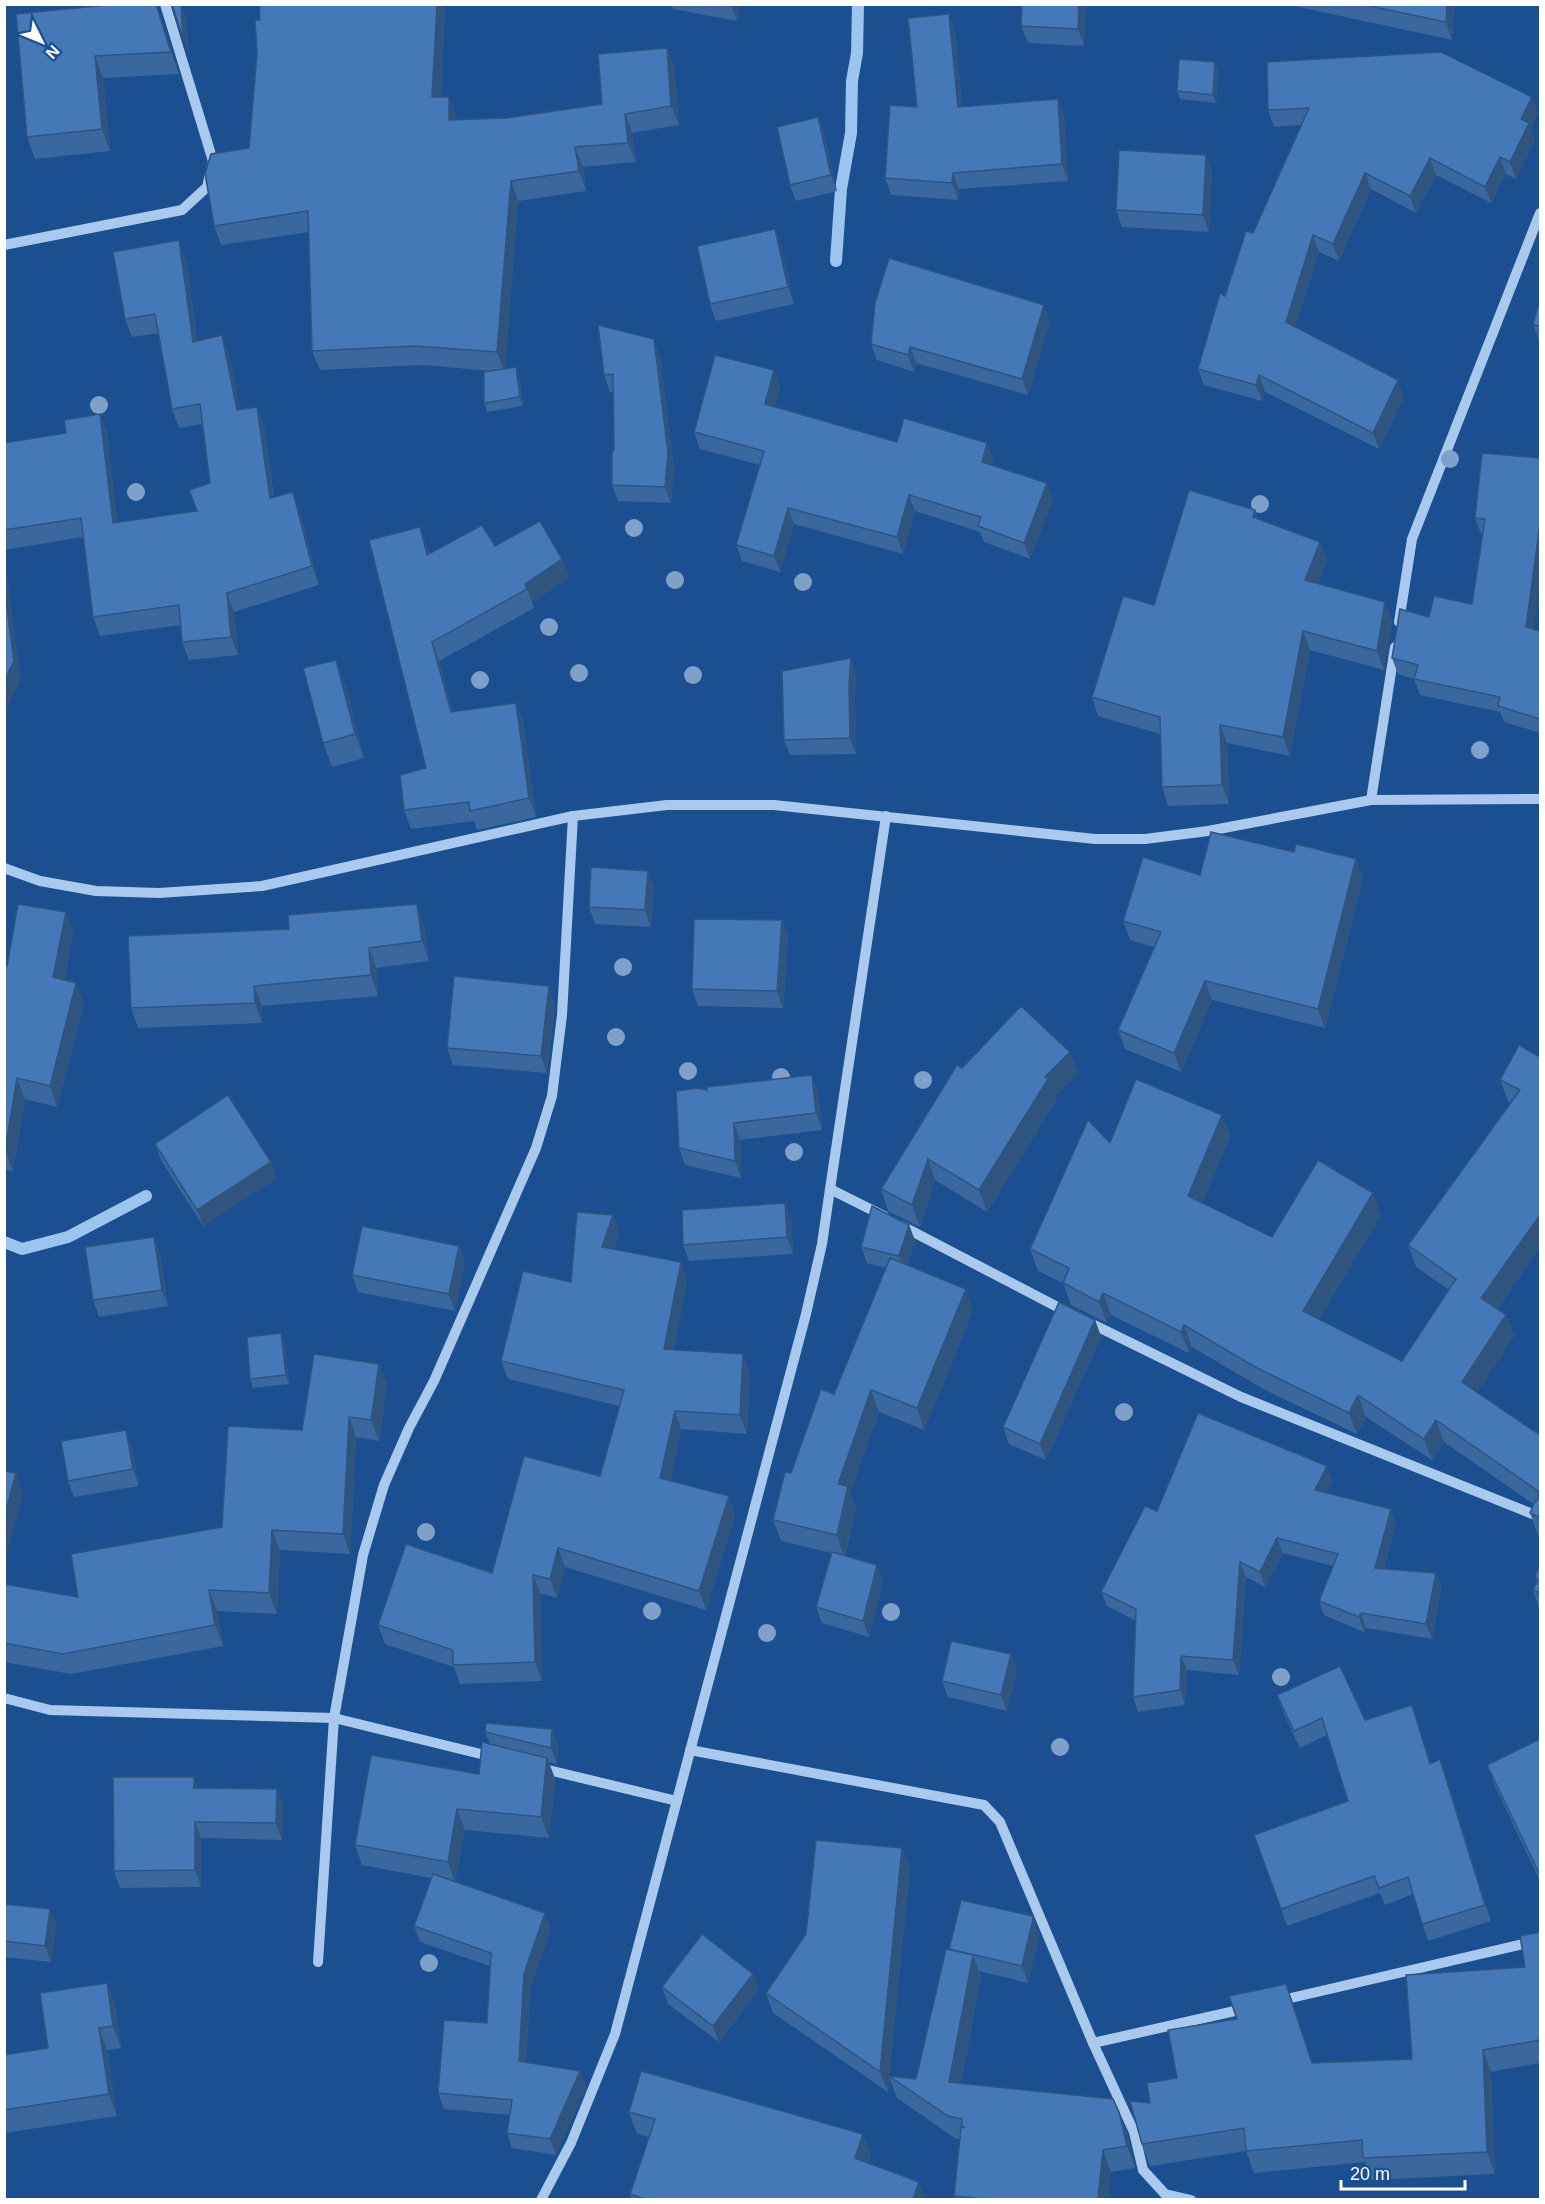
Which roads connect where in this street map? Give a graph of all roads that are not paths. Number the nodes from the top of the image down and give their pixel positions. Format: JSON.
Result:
{"nodes":[{"id":1,"x":165,"y":4,"type":"edge"},
{"id":2,"x":1540,"y":213,"type":"edge"},
{"id":3,"x":4,"y":245,"type":"edge"},
{"id":4,"x":1540,"y":799,"type":"edge"},
{"id":5,"x":1371,"y":800,"type":"junction"},
{"id":6,"x":573,"y":816,"type":"junction"},
{"id":7,"x":886,"y":816,"type":"junction"},
{"id":8,"x":4,"y":868,"type":"edge"},
{"id":9,"x":830,"y":1189,"type":"junction"},
{"id":10,"x":1540,"y":1517,"type":"edge"},
{"id":11,"x":4,"y":1698,"type":"edge"},
{"id":12,"x":334,"y":1718,"type":"junction"},
{"id":13,"x":690,"y":1750,"type":"junction"},
{"id":14,"x":506,"y":1760,"type":"edge"},
{"id":15,"x":528,"y":1765,"type":"edge"},
{"id":16,"x":677,"y":1801,"type":"junction"},
{"id":17,"x":1540,"y":1940,"type":"edge"},
{"id":18,"x":318,"y":1962,"type":"dead end"},
{"id":19,"x":1265,"y":2004,"type":"edge"},
{"id":20,"x":1254,"y":2006,"type":"edge"},
{"id":21,"x":1094,"y":2043,"type":"junction"},
{"id":22,"x":541,"y":2199,"type":"edge"},
{"id":23,"x":1191,"y":2199,"type":"edge"}],
"edges":[{"from":1,"to":3,"type":"street"},
{"from":2,"to":5,"type":"street"},
{"from":4,"to":5,"type":"street"},
{"from":5,"to":7,"type":"street"},
{"from":6,"to":7,"type":"street"},
{"from":6,"to":8,"type":"street"},
{"from":6,"to":12,"type":"street"},
{"from":7,"to":9,"type":"street"},
{"from":9,"to":10,"type":"street"},
{"from":9,"to":13,"type":"street"},
{"from":11,"to":12,"type":"street"},
{"from":12,"to":14,"type":"street"},
{"from":12,"to":18,"type":"street"},
{"from":13,"to":16,"type":"street"},
{"from":13,"to":21,"type":"street"},
{"from":15,"to":16,"type":"street"},
{"from":16,"to":22,"type":"street"},
{"from":17,"to":19,"type":"street"},
{"from":20,"to":21,"type":"street"},
{"from":21,"to":23,"type":"street"}]}
